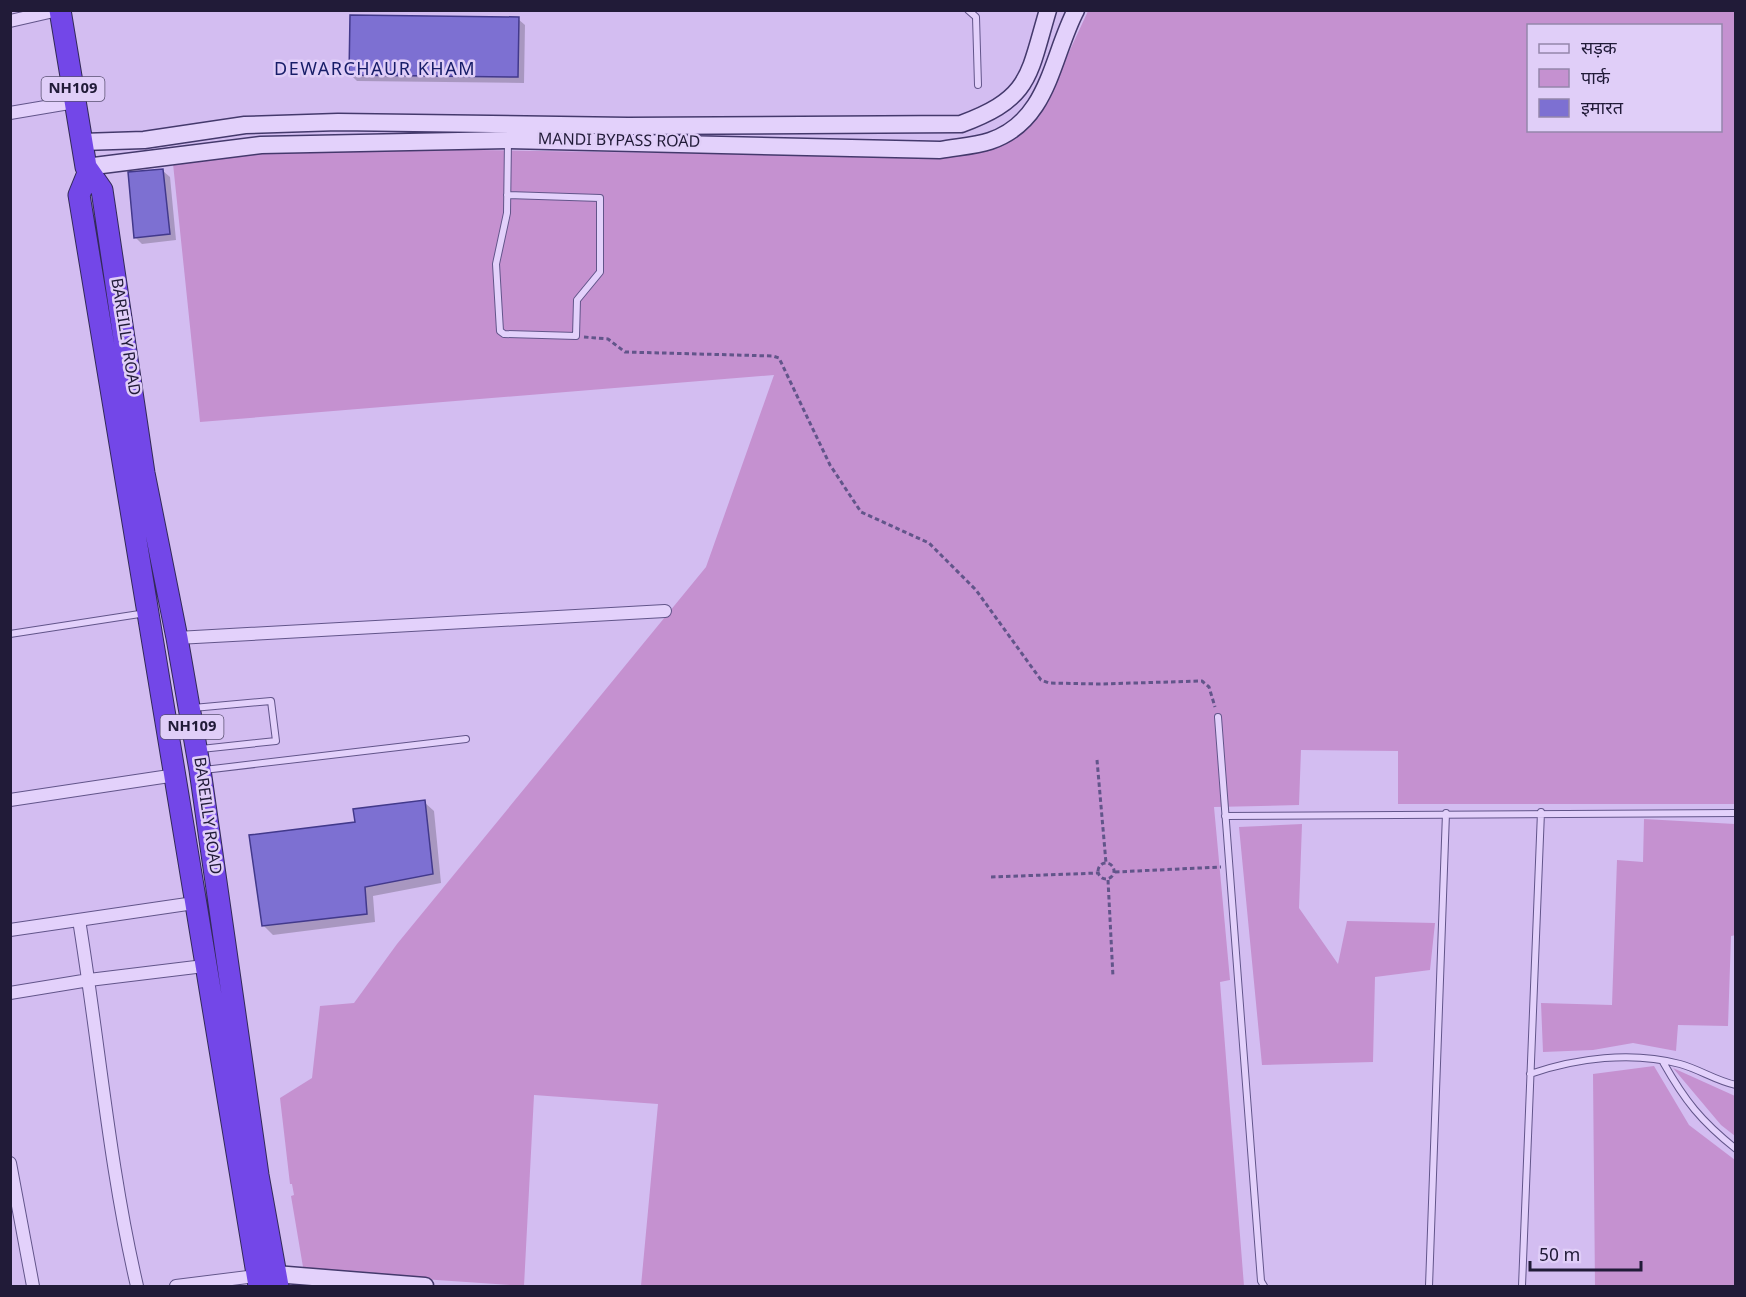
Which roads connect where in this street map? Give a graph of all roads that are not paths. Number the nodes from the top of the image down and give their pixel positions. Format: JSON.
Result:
{"nodes":[{"id":1,"x":58,"y":10,"type":"edge"},
{"id":2,"x":968,"y":10,"type":"edge"},
{"id":3,"x":1048,"y":10,"type":"edge"},
{"id":4,"x":1076,"y":10,"type":"edge"},
{"id":5,"x":10,"y":21,"type":"edge"},
{"id":6,"x":978,"y":85,"type":"dead end"},
{"id":7,"x":75,"y":102,"type":"junction"},
{"id":8,"x":10,"y":113,"type":"edge"},
{"id":9,"x":508,"y":140,"type":"junction"},
{"id":10,"x":82,"y":142,"type":"junction"},
{"id":11,"x":87,"y":170,"type":"junction"},
{"id":12,"x":507,"y":195,"type":"junction"},
{"id":13,"x":665,"y":611,"type":"dead end"},
{"id":14,"x":149,"y":613,"type":"junction"},
{"id":15,"x":10,"y":634,"type":"edge"},
{"id":16,"x":177,"y":638,"type":"junction"},
{"id":17,"x":189,"y":708,"type":"junction"},
{"id":18,"x":1218,"y":717,"type":"road end"},
{"id":19,"x":466,"y":739,"type":"dead end"},
{"id":20,"x":196,"y":749,"type":"junction"},
{"id":21,"x":200,"y":770,"type":"junction"},
{"id":22,"x":176,"y":775,"type":"junction"},
{"id":23,"x":10,"y":800,"type":"edge"},
{"id":24,"x":1541,"y":812,"type":"junction"},
{"id":25,"x":1446,"y":813,"type":"junction"},
{"id":26,"x":1736,"y":813,"type":"edge"},
{"id":27,"x":1225,"y":816,"type":"junction"},
{"id":28,"x":194,"y":903,"type":"junction"},
{"id":29,"x":80,"y":920,"type":"junction"},
{"id":30,"x":10,"y":930,"type":"edge"},
{"id":31,"x":227,"y":963,"type":"junction"},
{"id":32,"x":204,"y":966,"type":"junction"},
{"id":33,"x":89,"y":980,"type":"junction"},
{"id":34,"x":10,"y":993,"type":"edge"},
{"id":35,"x":1664,"y":1062,"type":"junction"},
{"id":36,"x":1530,"y":1074,"type":"junction"},
{"id":37,"x":1736,"y":1085,"type":"edge"},
{"id":38,"x":1736,"y":1149,"type":"edge"},
{"id":39,"x":10,"y":1163,"type":"edge"},
{"id":40,"x":267,"y":1281,"type":"edge"},
{"id":41,"x":33,"y":1287,"type":"edge"},
{"id":42,"x":137,"y":1287,"type":"edge"},
{"id":43,"x":176,"y":1287,"type":"edge"},
{"id":44,"x":425,"y":1287,"type":"edge"},
{"id":45,"x":1264,"y":1287,"type":"edge"},
{"id":46,"x":1429,"y":1287,"type":"edge"},
{"id":47,"x":1522,"y":1287,"type":"edge"}],
"edges":[{"from":1,"to":5,"type":"street"},
{"from":1,"to":7,"type":"highway","name":"BAREILLY ROAD","number":"NH109"},
{"from":2,"to":6,"type":"lane"},
{"from":3,"to":10,"type":"main road","name":"MANDI BYPASS ROAD"},
{"from":4,"to":9,"type":"main road","name":"MANDI BYPASS ROAD"},
{"from":7,"to":8,"type":"street"},
{"from":7,"to":10,"type":"highway","name":"BAREILLY ROAD","number":"NH109"},
{"from":9,"to":11,"type":"main road","name":"MANDI BYPASS ROAD"},
{"from":9,"to":12,"type":"lane"},
{"from":10,"to":11,"type":"highway","name":"BAREILLY ROAD","number":"NH109"},
{"from":11,"to":14,"type":"highway","name":"BAREILLY ROAD","number":"NH109"},
{"from":11,"to":16,"type":"highway","name":"BAREILLY ROAD","number":"NH109"},
{"from":12,"to":12,"type":"lane"},
{"from":13,"to":16,"type":"street"},
{"from":14,"to":15,"type":"lane"},
{"from":14,"to":22,"type":"highway","name":"BAREILLY ROAD","number":"NH109"},
{"from":16,"to":17,"type":"highway","name":"BAREILLY ROAD","number":"NH109"},
{"from":17,"to":20,"type":"highway","name":"BAREILLY ROAD","number":"NH109"},
{"from":17,"to":20,"type":"lane"},
{"from":18,"to":27,"type":"lane"},
{"from":19,"to":21,"type":"lane"},
{"from":20,"to":21,"type":"highway","name":"BAREILLY ROAD","number":"NH109"},
{"from":21,"to":22,"type":"highway"},
{"from":21,"to":31,"type":"highway","name":"BAREILLY ROAD","number":"NH109"},
{"from":22,"to":23,"type":"street"},
{"from":22,"to":28,"type":"highway","name":"BAREILLY ROAD","number":"NH109"},
{"from":24,"to":25,"type":"lane"},
{"from":24,"to":26,"type":"lane"},
{"from":24,"to":36,"type":"lane"},
{"from":25,"to":27,"type":"lane"},
{"from":25,"to":46,"type":"lane"},
{"from":27,"to":45,"type":"lane"},
{"from":28,"to":29,"type":"street"},
{"from":28,"to":32,"type":"highway","name":"BAREILLY ROAD","number":"NH109"},
{"from":29,"to":30,"type":"street"},
{"from":29,"to":33,"type":"street"},
{"from":31,"to":32,"type":"highway"},
{"from":31,"to":40,"type":"highway","name":"BAREILLY ROAD","number":"NH109"},
{"from":32,"to":33,"type":"street"},
{"from":32,"to":40,"type":"highway","name":"BAREILLY ROAD","number":"NH109"},
{"from":33,"to":34,"type":"street"},
{"from":33,"to":42,"type":"street"},
{"from":35,"to":36,"type":"lane"},
{"from":35,"to":37,"type":"lane"},
{"from":35,"to":38,"type":"lane"},
{"from":36,"to":47,"type":"lane"},
{"from":39,"to":41,"type":"street"},
{"from":40,"to":43,"type":"street"},
{"from":40,"to":44,"type":"main road"}]}
